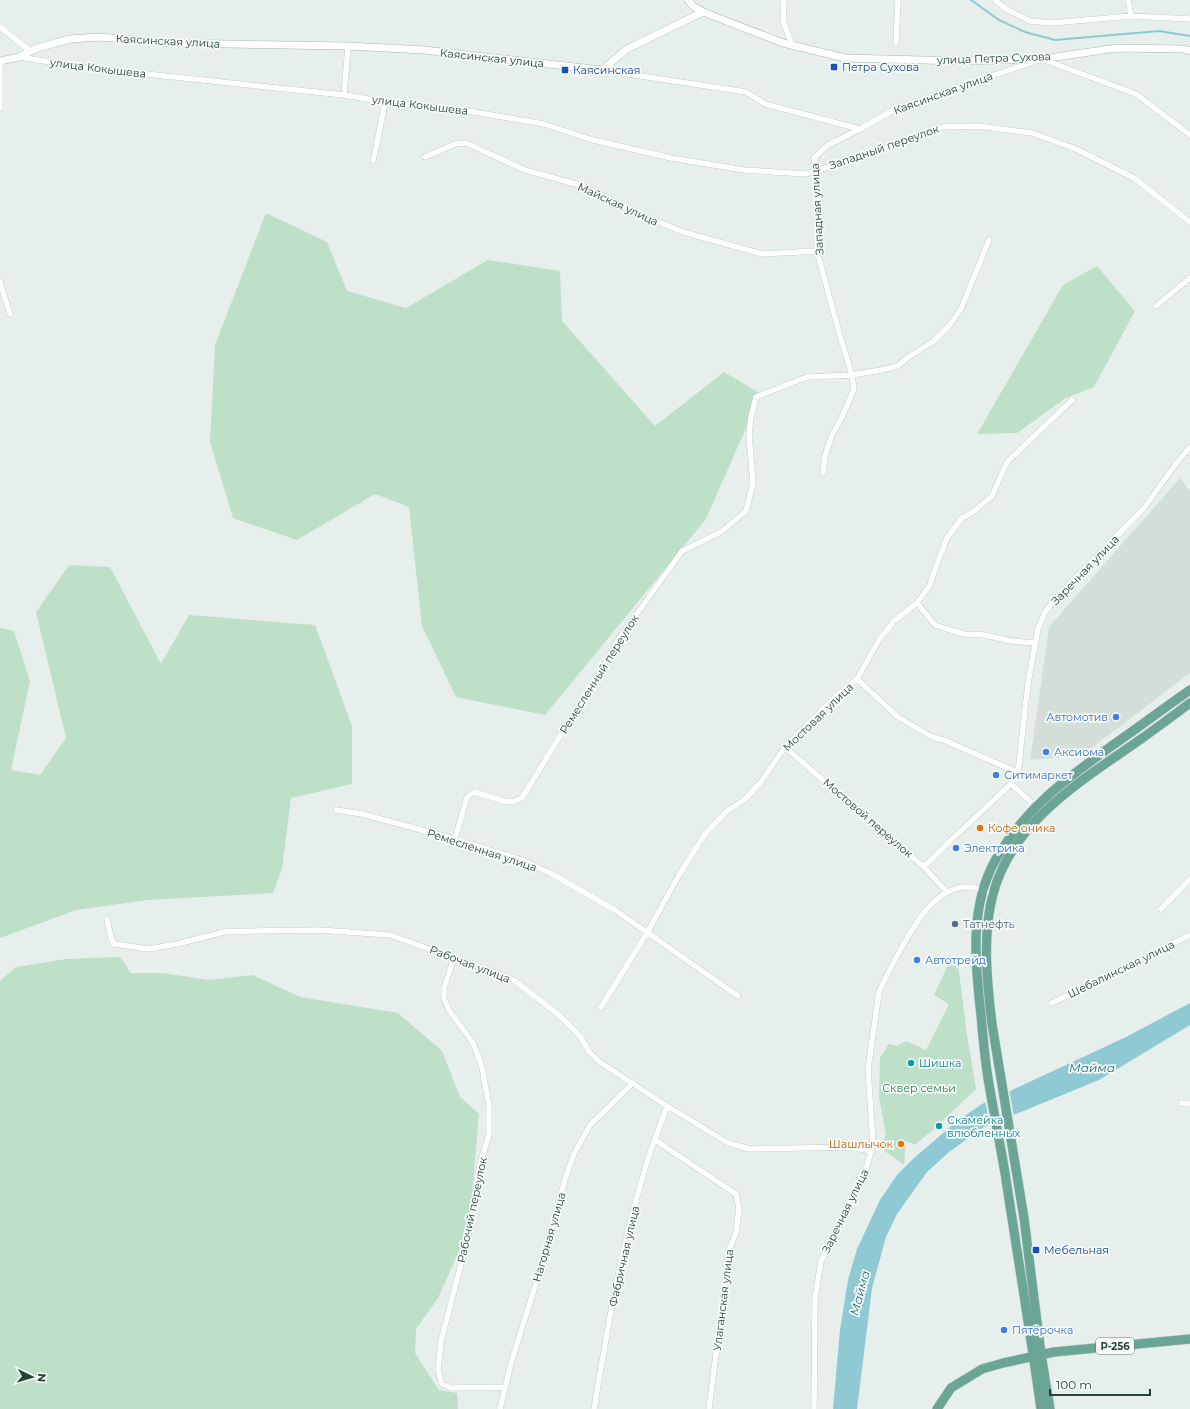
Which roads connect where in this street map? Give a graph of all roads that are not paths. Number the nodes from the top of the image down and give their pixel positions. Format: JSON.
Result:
{"nodes":[{"id":1,"x":688,"y":0,"type":"edge"},
{"id":2,"x":784,"y":0,"type":"edge"},
{"id":3,"x":898,"y":0,"type":"edge"},
{"id":4,"x":995,"y":0,"type":"edge"},
{"id":5,"x":1128,"y":0,"type":"edge"},
{"id":6,"x":702,"y":12,"type":"junction"},
{"id":7,"x":1131,"y":16,"type":"junction"},
{"id":8,"x":1190,"y":19,"type":"edge"},
{"id":9,"x":0,"y":27,"type":"edge"},
{"id":10,"x":896,"y":43,"type":"dead end"},
{"id":11,"x":792,"y":45,"type":"junction"},
{"id":12,"x":348,"y":46,"type":"junction"},
{"id":13,"x":30,"y":51,"type":"junction"},
{"id":14,"x":1190,"y":51,"type":"edge"},
{"id":15,"x":18,"y":57,"type":"junction"},
{"id":16,"x":1042,"y":59,"type":"junction"},
{"id":17,"x":0,"y":61,"type":"edge"},
{"id":18,"x":602,"y":70,"type":"junction"},
{"id":19,"x":344,"y":95,"type":"junction"},
{"id":20,"x":385,"y":102,"type":"junction"},
{"id":21,"x":0,"y":108,"type":"edge"},
{"id":22,"x":860,"y":129,"type":"junction"},
{"id":23,"x":1190,"y":135,"type":"edge"},
{"id":24,"x":425,"y":157,"type":"dead end"},
{"id":25,"x":372,"y":161,"type":"dead end"},
{"id":26,"x":817,"y":171,"type":"junction"},
{"id":27,"x":1190,"y":222,"type":"edge"},
{"id":28,"x":989,"y":240,"type":"dead end"},
{"id":29,"x":817,"y":251,"type":"junction"},
{"id":30,"x":1190,"y":278,"type":"edge"},
{"id":31,"x":0,"y":282,"type":"edge"},
{"id":32,"x":1156,"y":306,"type":"dead end"},
{"id":33,"x":10,"y":314,"type":"dead end"},
{"id":34,"x":852,"y":375,"type":"junction"},
{"id":35,"x":1072,"y":400,"type":"dead end"},
{"id":36,"x":1190,"y":447,"type":"edge"},
{"id":37,"x":823,"y":473,"type":"dead end"},
{"id":38,"x":917,"y":603,"type":"junction"},
{"id":39,"x":1036,"y":642,"type":"junction"},
{"id":40,"x":857,"y":679,"type":"junction"},
{"id":41,"x":1190,"y":690,"type":"edge"},
{"id":42,"x":1190,"y":703,"type":"edge"},
{"id":43,"x":785,"y":747,"type":"junction"},
{"id":44,"x":1017,"y":772,"type":"junction"},
{"id":45,"x":1011,"y":784,"type":"junction"},
{"id":46,"x":1030,"y":802,"type":"dead end"},
{"id":47,"x":336,"y":810,"type":"dead end"},
{"id":48,"x":455,"y":839,"type":"junction"},
{"id":49,"x":924,"y":867,"type":"junction"},
{"id":50,"x":1190,"y":879,"type":"edge"},
{"id":51,"x":983,"y":890,"type":"junction"},
{"id":52,"x":947,"y":892,"type":"junction"},
{"id":53,"x":993,"y":894,"type":"junction"},
{"id":54,"x":1161,"y":909,"type":"dead end"},
{"id":55,"x":107,"y":918,"type":"dead end"},
{"id":56,"x":647,"y":933,"type":"junction"},
{"id":57,"x":1190,"y":935,"type":"edge"},
{"id":58,"x":454,"y":958,"type":"junction"},
{"id":59,"x":738,"y":996,"type":"dead end"},
{"id":60,"x":1052,"y":1003,"type":"dead end"},
{"id":61,"x":601,"y":1007,"type":"dead end"},
{"id":62,"x":633,"y":1083,"type":"junction"},
{"id":63,"x":1181,"y":1103,"type":"dead end"},
{"id":64,"x":1190,"y":1104,"type":"edge"},
{"id":65,"x":666,"y":1106,"type":"junction"},
{"id":66,"x":655,"y":1140,"type":"junction"},
{"id":67,"x":872,"y":1151,"type":"junction"},
{"id":68,"x":1190,"y":1339,"type":"edge"},
{"id":69,"x":1190,"y":1345,"type":"edge"},
{"id":70,"x":1038,"y":1358,"type":"junction"},
{"id":71,"x":505,"y":1387,"type":"junction"},
{"id":72,"x":500,"y":1409,"type":"edge"},
{"id":73,"x":594,"y":1409,"type":"edge"},
{"id":74,"x":709,"y":1409,"type":"edge"},
{"id":75,"x":814,"y":1409,"type":"edge"},
{"id":76,"x":937,"y":1409,"type":"edge"},
{"id":77,"x":942,"y":1409,"type":"edge"},
{"id":78,"x":1042,"y":1409,"type":"edge"},
{"id":79,"x":1050,"y":1409,"type":"edge"}],
"edges":[{"from":1,"to":6,"type":"street","name":"улица Петра Сухова"},
{"from":2,"to":11,"type":"street"},
{"from":3,"to":10,"type":"street"},
{"from":4,"to":7,"type":"street"},
{"from":5,"to":7,"type":"street"},
{"from":6,"to":11,"type":"street","name":"улица Петра Сухова"},
{"from":6,"to":18,"type":"street"},
{"from":7,"to":8,"type":"street"},
{"from":9,"to":13,"type":"street"},
{"from":11,"to":16,"type":"street","name":"улица Петра Сухова"},
{"from":12,"to":13,"type":"street","name":"Каясинская улица"},
{"from":12,"to":18,"type":"street","name":"Каясинская улица"},
{"from":12,"to":19,"type":"street"},
{"from":13,"to":15,"type":"street","name":"Каясинская улица"},
{"from":14,"to":16,"type":"street","name":"улица Петра Сухова"},
{"from":15,"to":17,"type":"street","name":"Каясинская улица"},
{"from":15,"to":19,"type":"street","name":"улица Кокышева"},
{"from":16,"to":22,"type":"street","name":"Каясинская улица"},
{"from":16,"to":23,"type":"street"},
{"from":17,"to":21,"type":"street"},
{"from":18,"to":22,"type":"street","name":"Каясинская улица"},
{"from":19,"to":20,"type":"street","name":"улица Кокышева"},
{"from":20,"to":25,"type":"street"},
{"from":20,"to":26,"type":"street","name":"улица Кокышева"},
{"from":22,"to":26,"type":"street","name":"Западная улица"},
{"from":24,"to":29,"type":"street","name":"Майская улица"},
{"from":26,"to":27,"type":"street","name":"Западный переулок"},
{"from":26,"to":29,"type":"street","name":"Западная улица"},
{"from":28,"to":34,"type":"street"},
{"from":29,"to":34,"type":"street","name":"Западная улица"},
{"from":30,"to":32,"type":"street"},
{"from":31,"to":33,"type":"street"},
{"from":34,"to":37,"type":"street","name":"Западная улица"},
{"from":34,"to":48,"type":"street","name":"Ремесленный переулок"},
{"from":35,"to":38,"type":"street","name":"Мостовая улица"},
{"from":36,"to":39,"type":"street","name":"Заречная улица"},
{"from":38,"to":39,"type":"street"},
{"from":38,"to":40,"type":"street","name":"Мостовая улица"},
{"from":39,"to":44,"type":"street","name":"Заречная улица"},
{"from":40,"to":43,"type":"street","name":"Мостовая улица"},
{"from":40,"to":44,"type":"street"},
{"from":41,"to":51,"type":"main road"},
{"from":42,"to":53,"type":"main road"},
{"from":43,"to":49,"type":"street","name":"Мостовой переулок"},
{"from":43,"to":56,"type":"street","name":"Мостовая улица"},
{"from":44,"to":45,"type":"street","name":"Заречная улица"},
{"from":45,"to":46,"type":"street"},
{"from":45,"to":49,"type":"street"},
{"from":47,"to":48,"type":"street","name":"Ремесленная улица"},
{"from":48,"to":56,"type":"street","name":"Ремесленная улица"},
{"from":49,"to":52,"type":"street","name":"Мостовой переулок"},
{"from":50,"to":54,"type":"street"},
{"from":51,"to":52,"type":"street"},
{"from":51,"to":53,"type":"street"},
{"from":51,"to":70,"type":"main road"},
{"from":52,"to":67,"type":"street","name":"Заречная улица"},
{"from":53,"to":70,"type":"main road"},
{"from":55,"to":58,"type":"street","name":"Рабочая улица"},
{"from":56,"to":59,"type":"street","name":"Ремесленная улица"},
{"from":56,"to":61,"type":"street","name":"Мостовая улица"},
{"from":57,"to":60,"type":"street","name":"Шебалинская улица"},
{"from":58,"to":62,"type":"street","name":"Рабочая улица"},
{"from":58,"to":71,"type":"street","name":"Рабочий переулок"},
{"from":62,"to":65,"type":"street","name":"Рабочая улица"},
{"from":62,"to":71,"type":"street","name":"Нагорная улица"},
{"from":63,"to":64,"type":"street"},
{"from":65,"to":66,"type":"street","name":"Фабричная улица"},
{"from":65,"to":67,"type":"street","name":"Рабочая улица"},
{"from":66,"to":73,"type":"street","name":"Фабричная улица"},
{"from":66,"to":74,"type":"street","name":"Улаганская улица"},
{"from":67,"to":75,"type":"street","name":"Заречная улица"},
{"from":68,"to":70,"type":"main road","number":"Р-256"},
{"from":69,"to":70,"type":"main road","number":"Р-256"},
{"from":70,"to":76,"type":"main road","number":"Р-256"},
{"from":70,"to":77,"type":"main road","number":"Р-256"},
{"from":70,"to":78,"type":"main road"},
{"from":70,"to":79,"type":"main road"},
{"from":71,"to":72,"type":"street","name":"Нагорная улица"}]}
